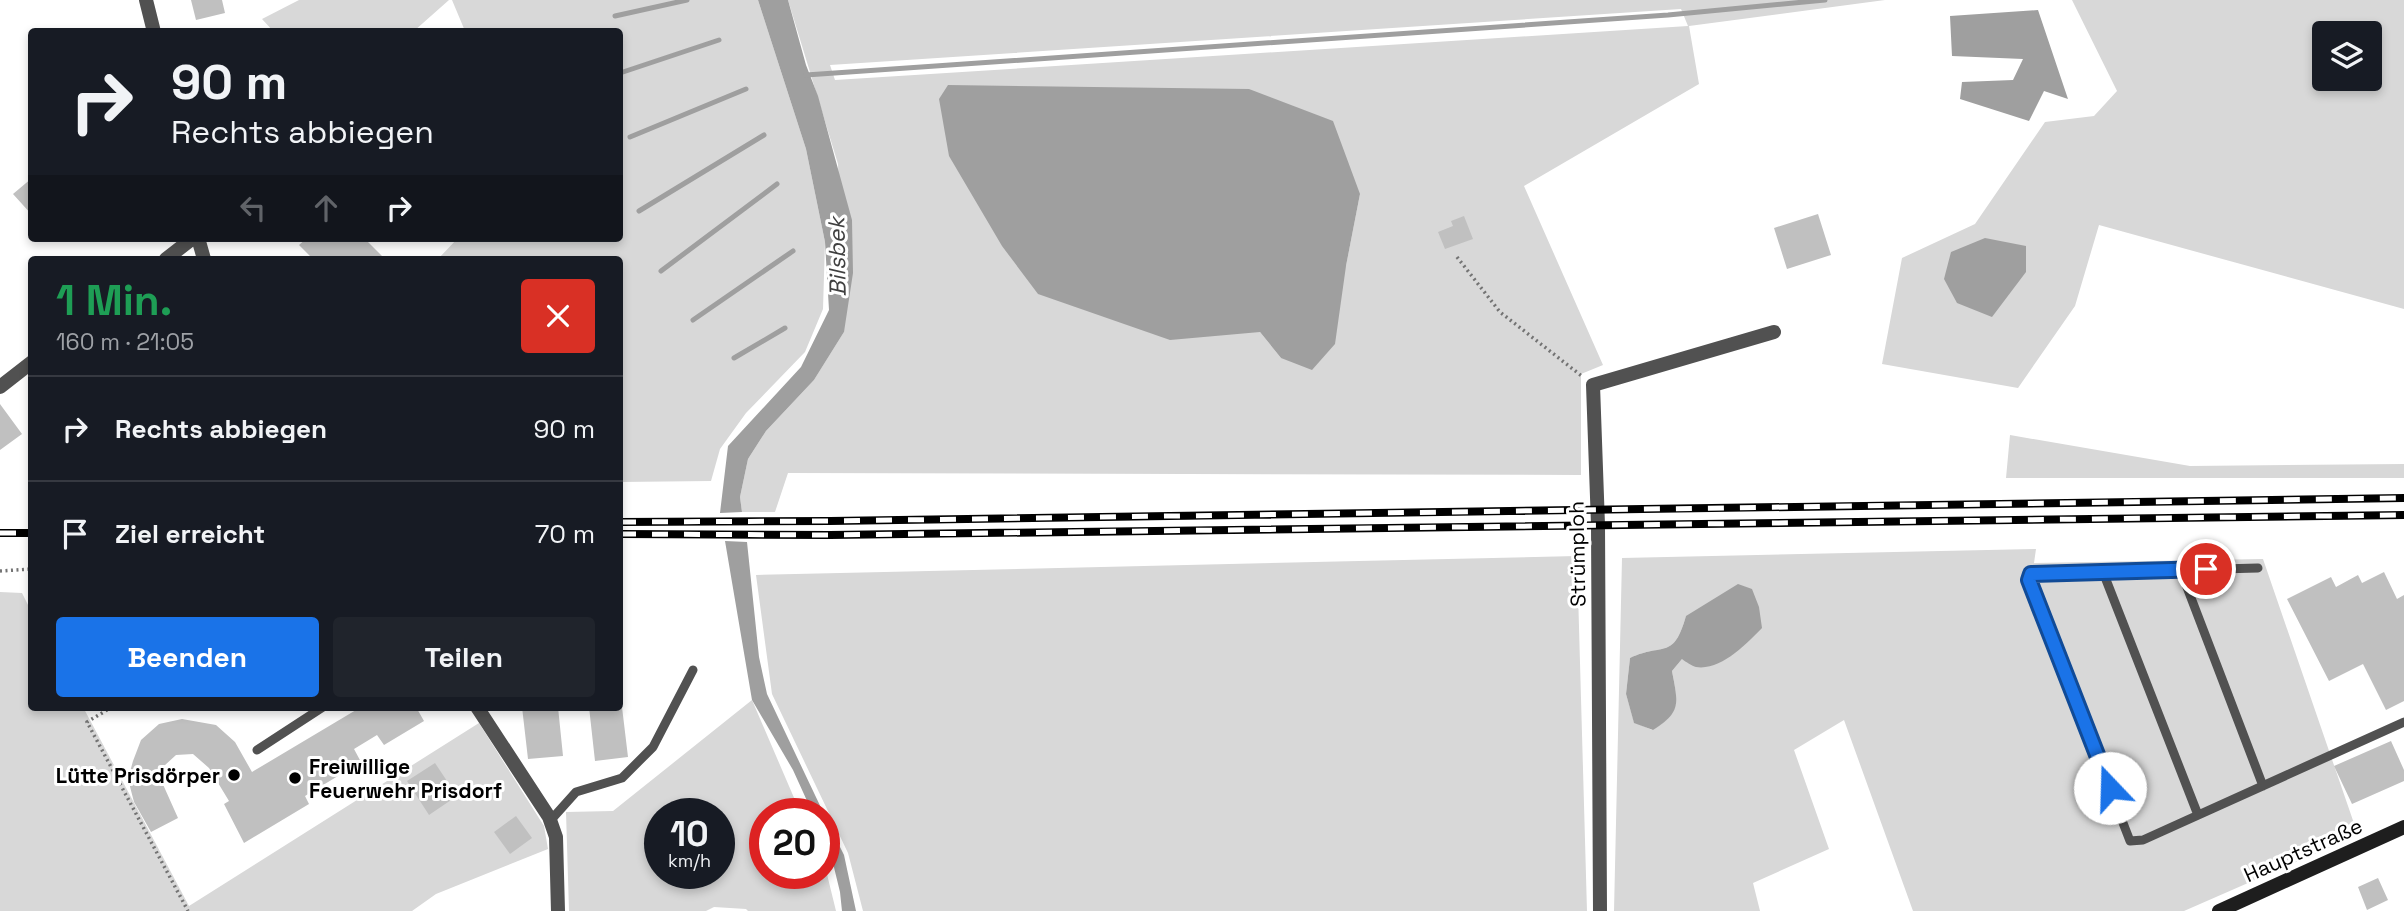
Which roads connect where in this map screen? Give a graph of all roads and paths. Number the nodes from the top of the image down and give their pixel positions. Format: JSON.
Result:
{"nodes":[{"id":1,"x":146,"y":0,"type":"edge"},
{"id":2,"x":153,"y":28,"type":"edge"},
{"id":3,"x":189,"y":242,"type":"edge"},
{"id":4,"x":170,"y":256,"type":"edge"},
{"id":5,"x":1457,"y":257,"type":"dead end"},
{"id":6,"x":1774,"y":331,"type":"dead end"},
{"id":7,"x":28,"y":365,"type":"edge"},
{"id":8,"x":1593,"y":385,"type":"junction"},
{"id":9,"x":0,"y":387,"type":"edge"},
{"id":10,"x":2258,"y":568,"type":"dead end"},
{"id":11,"x":28,"y":569,"type":"edge"},
{"id":12,"x":2180,"y":569,"type":"junction"},
{"id":13,"x":0,"y":571,"type":"edge"},
{"id":14,"x":2104,"y":572,"type":"junction"},
{"id":15,"x":694,"y":670,"type":"dead end"},
{"id":16,"x":106,"y":711,"type":"edge"},
{"id":17,"x":317,"y":711,"type":"edge"},
{"id":18,"x":480,"y":711,"type":"edge"},
{"id":19,"x":2404,"y":722,"type":"edge"},
{"id":20,"x":257,"y":750,"type":"dead end"},
{"id":21,"x":2263,"y":786,"type":"junction"},
{"id":22,"x":2198,"y":816,"type":"junction"},
{"id":23,"x":550,"y":821,"type":"junction"},
{"id":24,"x":2404,"y":827,"type":"edge"},
{"id":25,"x":188,"y":911,"type":"edge"},
{"id":26,"x":558,"y":911,"type":"edge"},
{"id":27,"x":1600,"y":911,"type":"edge"},
{"id":28,"x":2219,"y":911,"type":"edge"}],
"edges":[{"from":1,"to":2,"type":"street"},
{"from":3,"to":4,"type":"street"},
{"from":5,"to":8,"type":"path"},
{"from":6,"to":8,"type":"street"},
{"from":7,"to":9,"type":"street"},
{"from":8,"to":27,"type":"street","name":"Strümploh"},
{"from":10,"to":12,"type":"lane"},
{"from":11,"to":13,"type":"path"},
{"from":12,"to":14,"type":"lane"},
{"from":12,"to":21,"type":"lane"},
{"from":14,"to":22,"type":"lane"},
{"from":14,"to":22,"type":"lane"},
{"from":15,"to":23,"type":"lane"},
{"from":16,"to":25,"type":"path"},
{"from":17,"to":20,"type":"lane"},
{"from":18,"to":23,"type":"street"},
{"from":19,"to":21,"type":"lane"},
{"from":21,"to":22,"type":"lane"},
{"from":23,"to":26,"type":"street"},
{"from":24,"to":28,"type":"main road","name":"Hauptstraße"}]}
